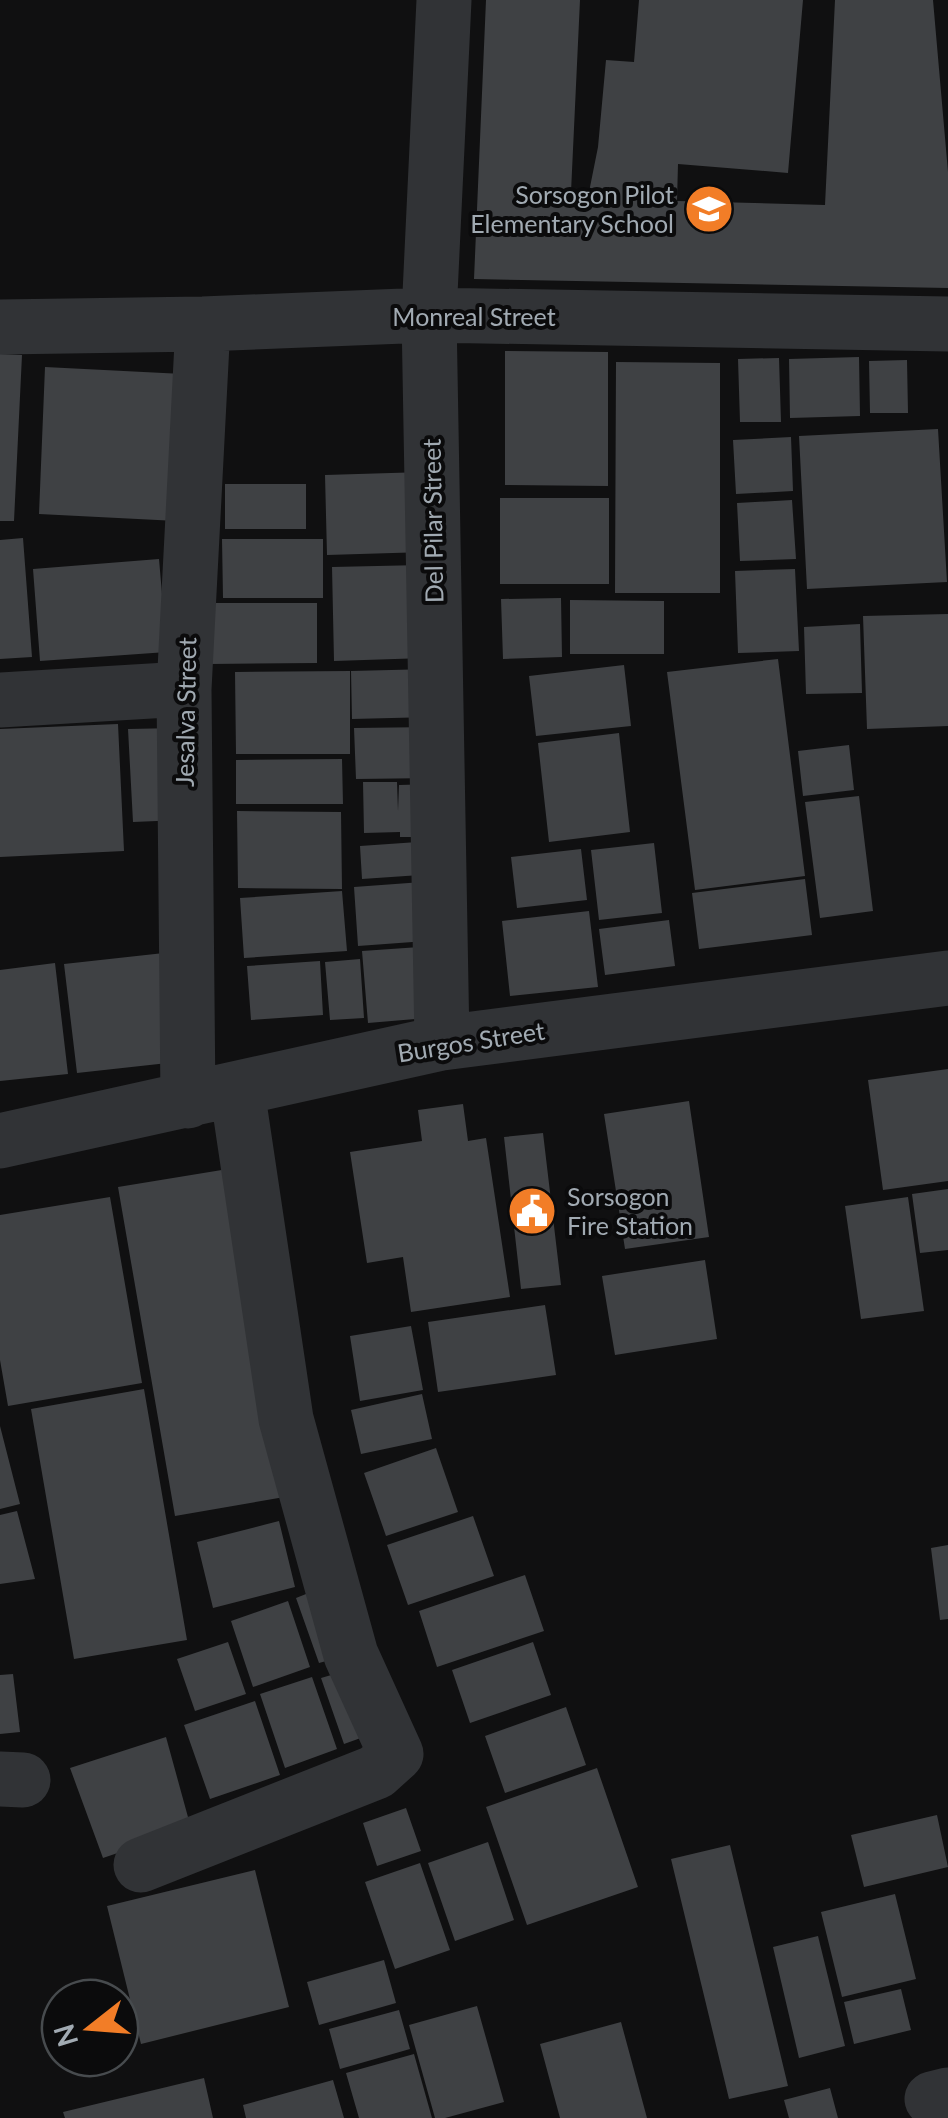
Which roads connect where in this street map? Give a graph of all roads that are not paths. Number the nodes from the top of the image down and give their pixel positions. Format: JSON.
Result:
{"nodes":[{"id":1,"x":444,"y":0,"type":"edge"},
{"id":2,"x":429,"y":315,"type":"junction"},
{"id":3,"x":203,"y":324,"type":"junction"},
{"id":4,"x":948,"y":324,"type":"edge"},
{"id":5,"x":0,"y":328,"type":"edge"},
{"id":6,"x":184,"y":689,"type":"junction"},
{"id":7,"x":0,"y":700,"type":"edge"},
{"id":8,"x":948,"y":978,"type":"edge"},
{"id":9,"x":442,"y":1043,"type":"junction"},
{"id":10,"x":213,"y":1095,"type":"junction"},
{"id":11,"x":0,"y":1141,"type":"edge"},
{"id":12,"x":141,"y":1865,"type":"dead end"}],
"edges":[{"from":1,"to":2,"type":"street","name":"Del Pilar Street"},
{"from":2,"to":3,"type":"street","name":"Monreal Street"},
{"from":2,"to":4,"type":"street","name":"Monreal Street"},
{"from":2,"to":9,"type":"street","name":"Del Pilar Street"},
{"from":3,"to":5,"type":"street","name":"Monreal Street"},
{"from":3,"to":6,"type":"street","name":"Jesalva Street"},
{"from":6,"to":7,"type":"street"},
{"from":6,"to":10,"type":"street","name":"Jesalva Street"},
{"from":8,"to":9,"type":"street","name":"Burgos Street"},
{"from":9,"to":10,"type":"street","name":"Burgos Street"},
{"from":10,"to":11,"type":"street","name":"Burgos Street"},
{"from":10,"to":12,"type":"street","name":"Jesalva Street"}]}
